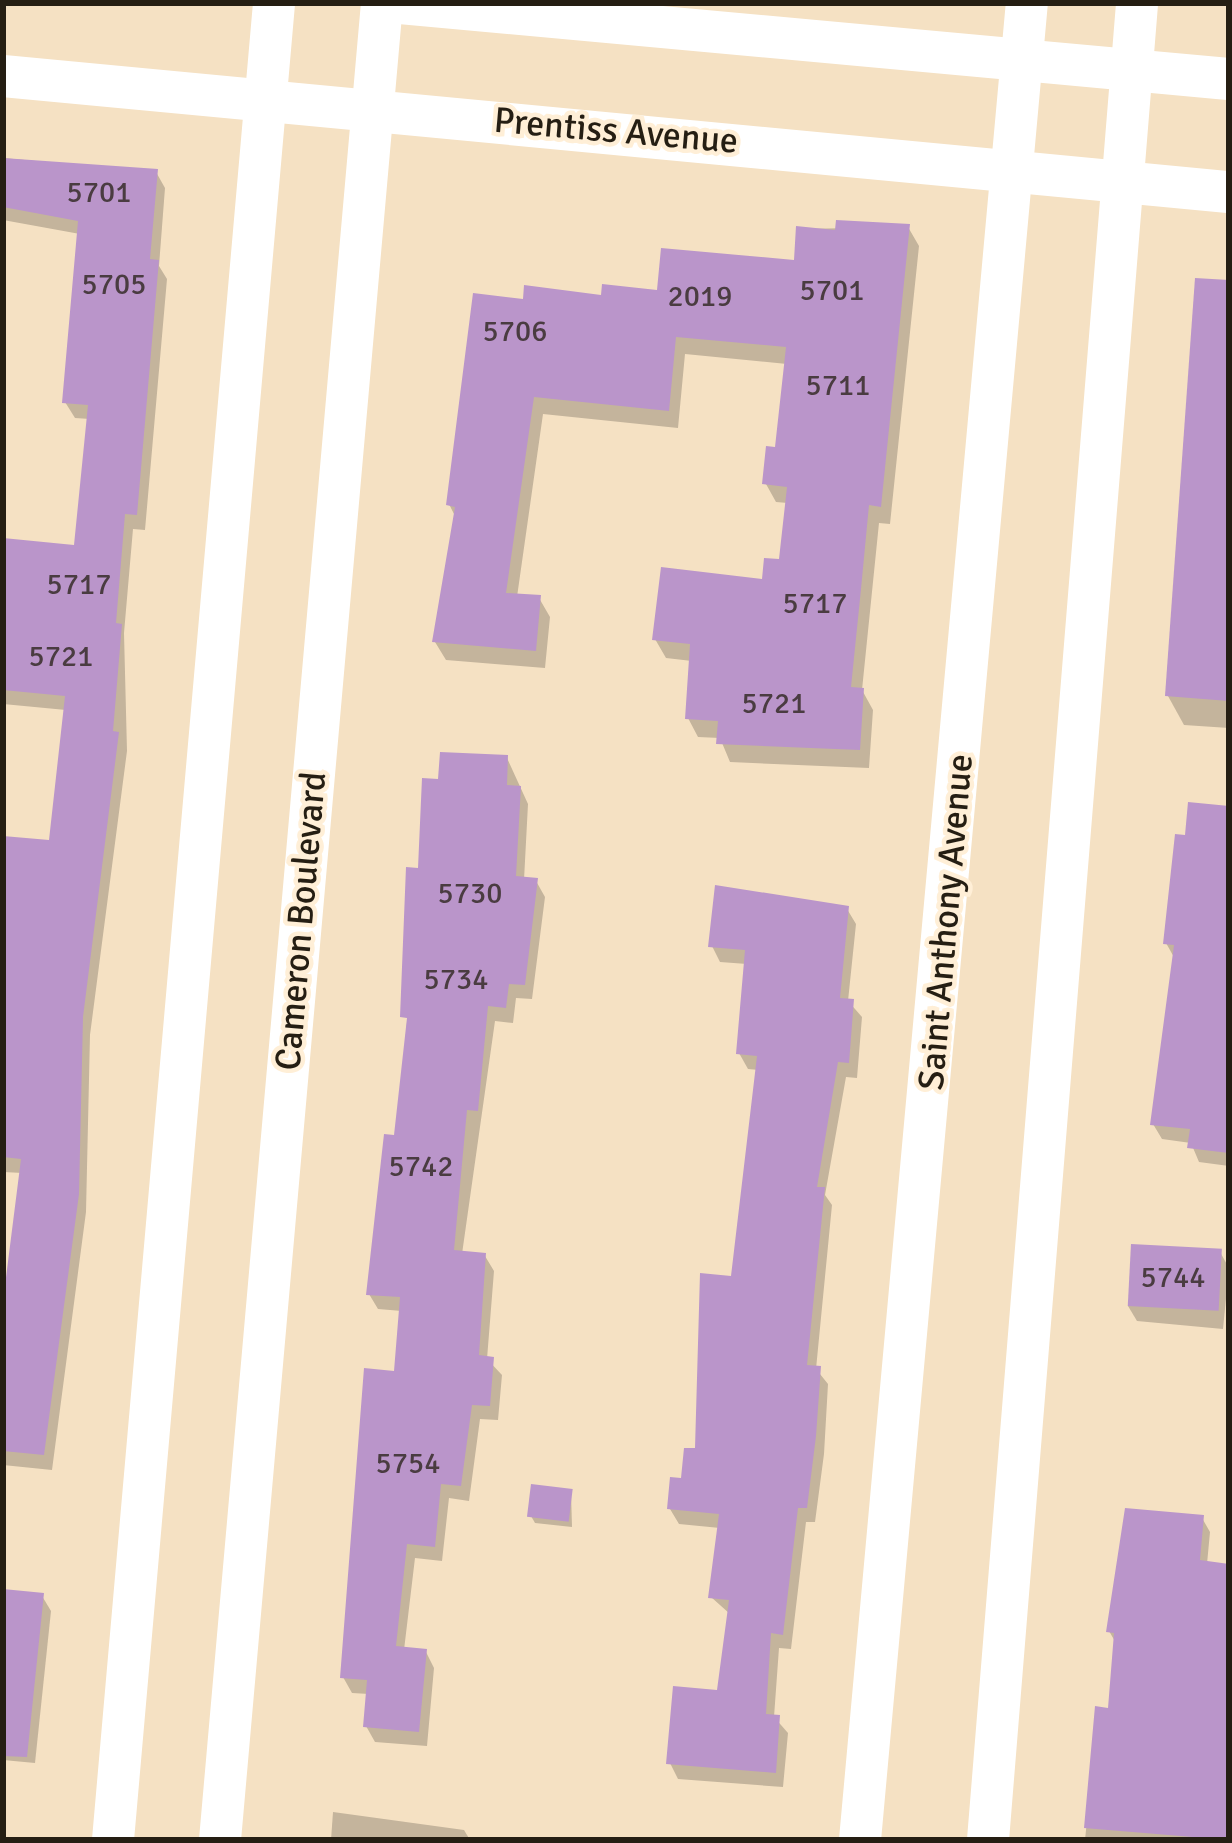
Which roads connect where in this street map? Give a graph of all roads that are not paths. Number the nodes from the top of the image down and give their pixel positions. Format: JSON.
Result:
{"nodes":[{"id":1,"x":274,"y":3,"type":"edge"},
{"id":2,"x":382,"y":3,"type":"edge"},
{"id":3,"x":400,"y":3,"type":"edge"},
{"id":4,"x":1027,"y":3,"type":"edge"},
{"id":5,"x":1138,"y":3,"type":"edge"},
{"id":6,"x":1022,"y":60,"type":"junction"},
{"id":7,"x":1132,"y":70,"type":"junction"},
{"id":8,"x":3,"y":76,"type":"edge"},
{"id":9,"x":1229,"y":79,"type":"edge"},
{"id":10,"x":265,"y":100,"type":"junction"},
{"id":11,"x":373,"y":110,"type":"junction"},
{"id":12,"x":1012,"y":166,"type":"junction"},
{"id":13,"x":1121,"y":182,"type":"junction"},
{"id":14,"x":1229,"y":192,"type":"edge"},
{"id":15,"x":113,"y":1840,"type":"edge"},
{"id":16,"x":220,"y":1840,"type":"edge"},
{"id":17,"x":860,"y":1840,"type":"edge"},
{"id":18,"x":988,"y":1840,"type":"edge"}],
"edges":[{"from":1,"to":10,"type":"street"},
{"from":2,"to":11,"type":"street","name":"Cameron Boulevard"},
{"from":3,"to":6,"type":"street"},
{"from":4,"to":6,"type":"street","name":"Saint Anthony Avenue"},
{"from":5,"to":7,"type":"street"},
{"from":6,"to":7,"type":"street"},
{"from":6,"to":12,"type":"street","name":"Saint Anthony Avenue"},
{"from":7,"to":9,"type":"street"},
{"from":7,"to":13,"type":"street"},
{"from":8,"to":10,"type":"street","name":"Prentiss Avenue"},
{"from":10,"to":11,"type":"street","name":"Prentiss Avenue"},
{"from":10,"to":15,"type":"street"},
{"from":11,"to":12,"type":"street","name":"Prentiss Avenue"},
{"from":11,"to":16,"type":"street","name":"Cameron Boulevard"},
{"from":12,"to":13,"type":"street","name":"Prentiss Avenue"},
{"from":12,"to":17,"type":"street","name":"Saint Anthony Avenue"},
{"from":13,"to":14,"type":"street","name":"Prentiss Avenue"},
{"from":13,"to":18,"type":"street"}]}
